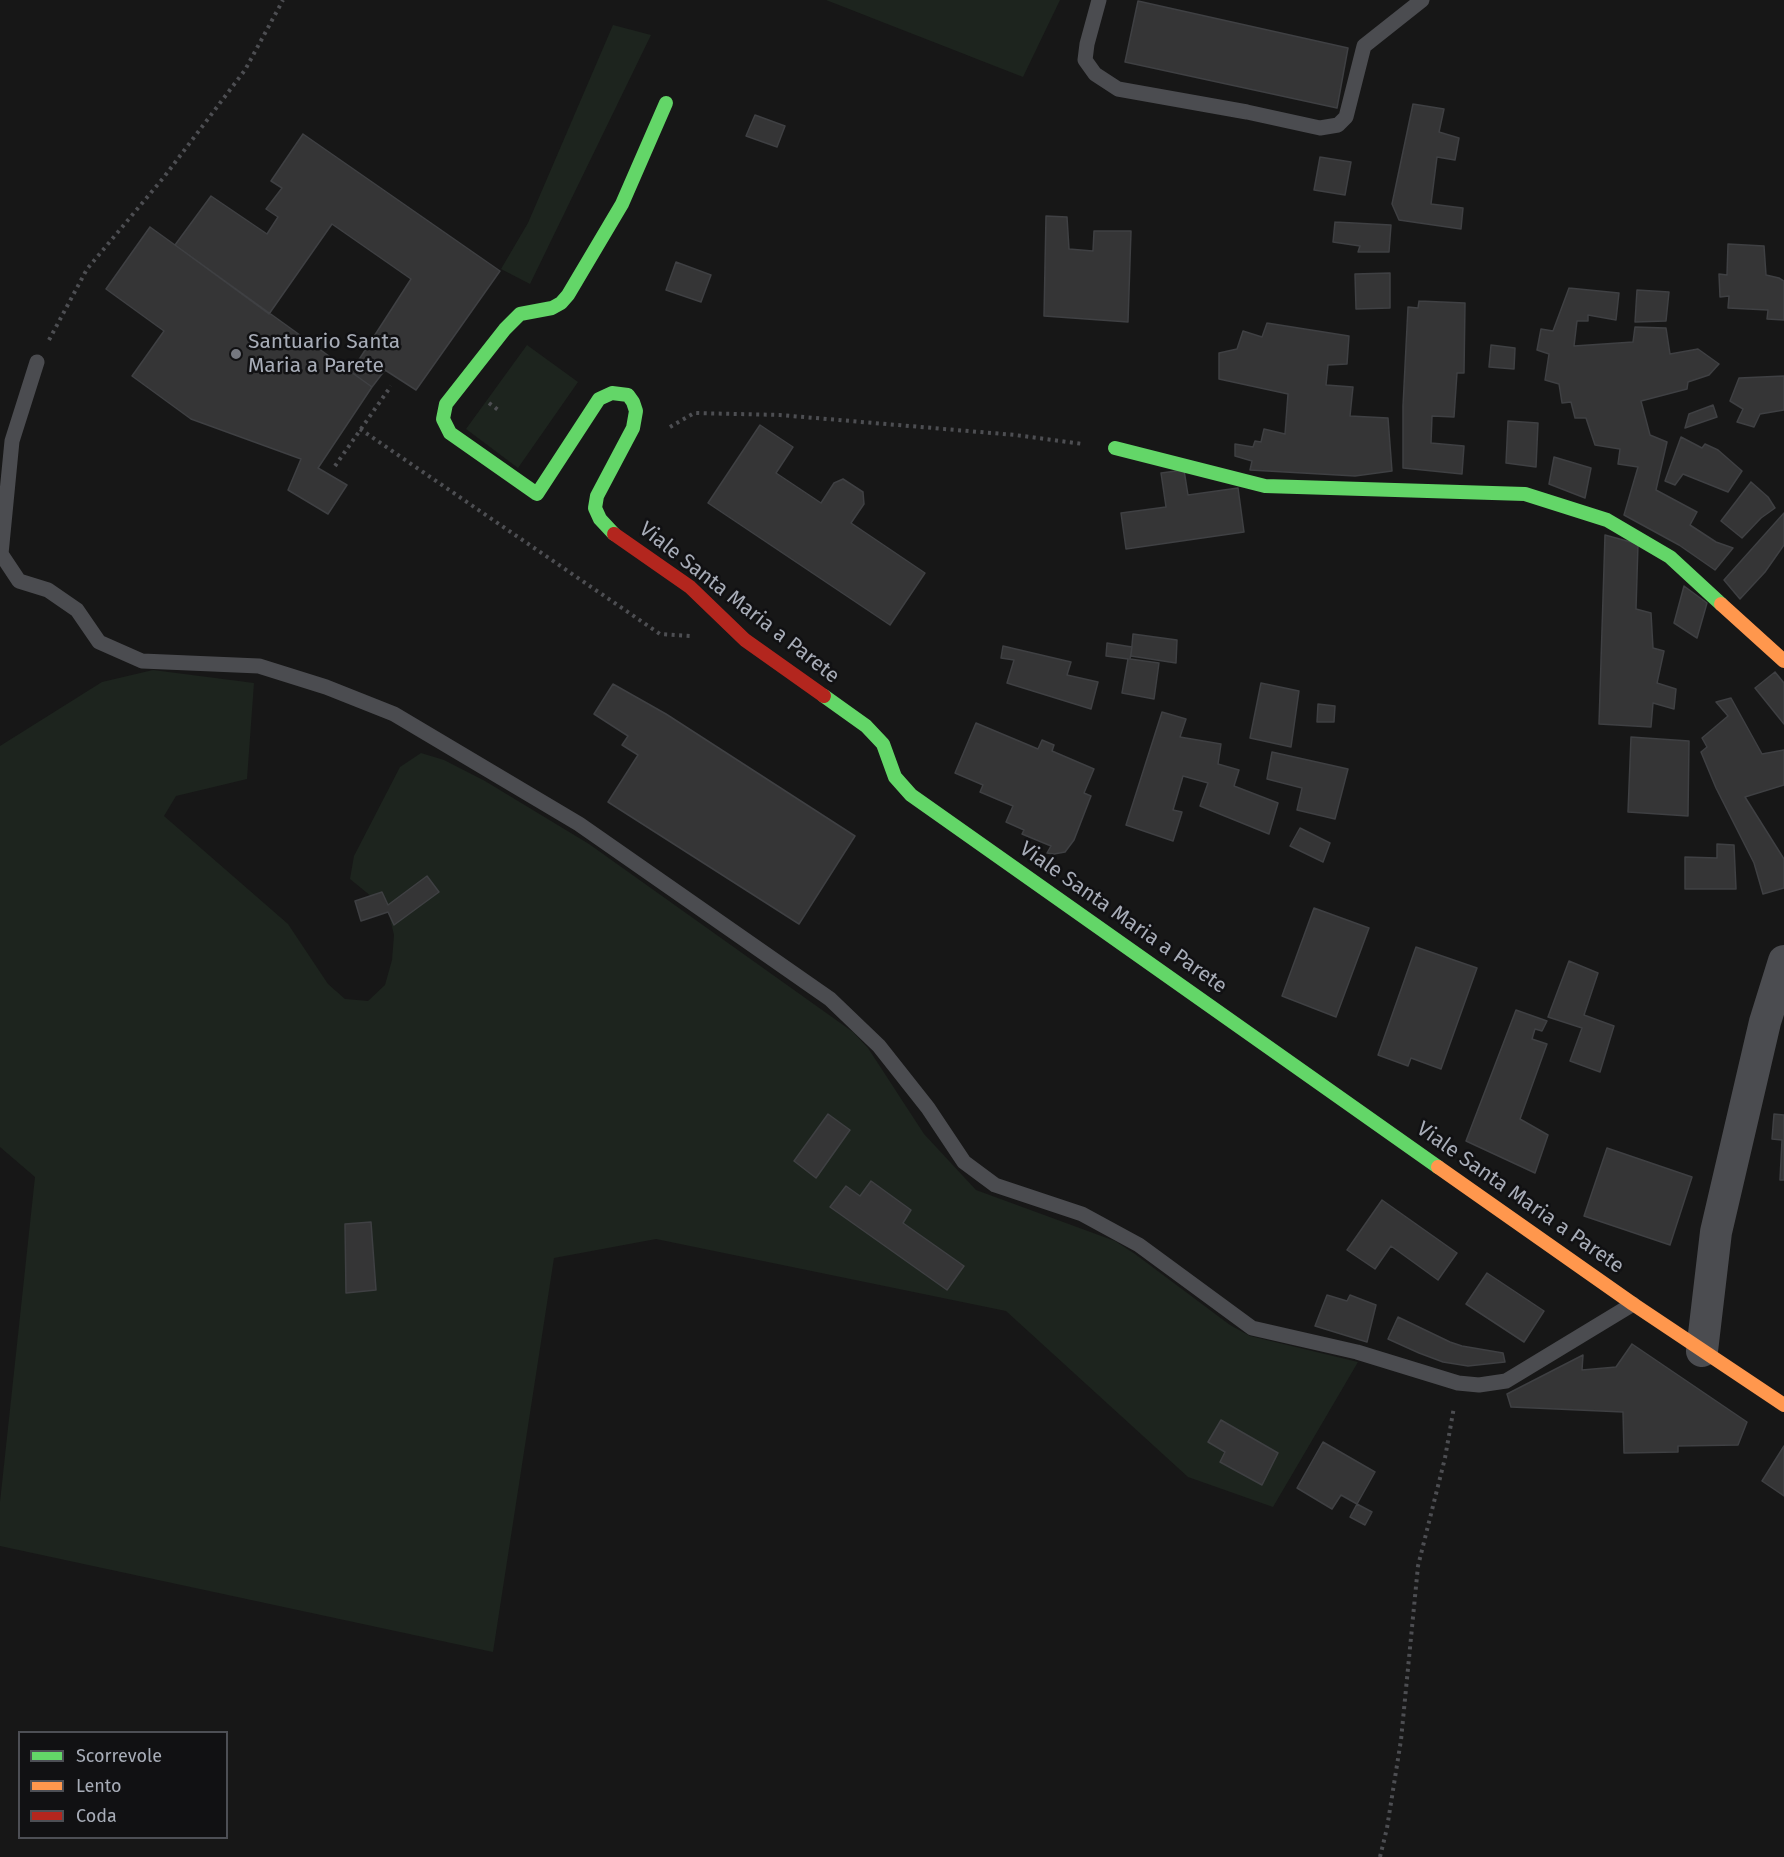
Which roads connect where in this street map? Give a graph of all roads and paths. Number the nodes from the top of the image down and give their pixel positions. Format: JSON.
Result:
{"nodes":[{"id":1,"x":283,"y":0,"type":"edge"},
{"id":2,"x":1099,"y":0,"type":"edge"},
{"id":3,"x":1422,"y":0,"type":"edge"},
{"id":4,"x":666,"y":104,"type":"dead end"},
{"id":5,"x":37,"y":362,"type":"joint"},
{"id":6,"x":391,"y":386,"type":"dead end"},
{"id":7,"x":360,"y":429,"type":"junction"},
{"id":8,"x":665,"y":432,"type":"dead end"},
{"id":9,"x":1115,"y":448,"type":"joint"},
{"id":10,"x":335,"y":466,"type":"dead end"},
{"id":11,"x":660,"y":634,"type":"dead end"},
{"id":12,"x":1784,"y":661,"type":"edge"},
{"id":13,"x":1784,"y":961,"type":"edge"},
{"id":14,"x":1633,"y":1304,"type":"junction"},
{"id":15,"x":1702,"y":1351,"type":"junction"},
{"id":16,"x":1458,"y":1383,"type":"junction"},
{"id":17,"x":1784,"y":1405,"type":"edge"},
{"id":18,"x":1380,"y":1857,"type":"edge"}],
"edges":[{"from":1,"to":5,"type":"path"},
{"from":2,"to":3,"type":"lane"},
{"from":4,"to":14,"type":"street","name":"Viale Santa Maria a Parete"},
{"from":5,"to":16,"type":"lane"},
{"from":6,"to":7,"type":"path"},
{"from":7,"to":10,"type":"path"},
{"from":7,"to":11,"type":"path"},
{"from":8,"to":9,"type":"path"},
{"from":9,"to":12,"type":"street"},
{"from":13,"to":15,"type":"street"},
{"from":14,"to":15,"type":"street","name":"Viale Santa Maria a Parete"},
{"from":14,"to":16,"type":"lane"},
{"from":15,"to":17,"type":"street","name":"Viale Santa Maria a Parete"},
{"from":16,"to":18,"type":"path"}]}
